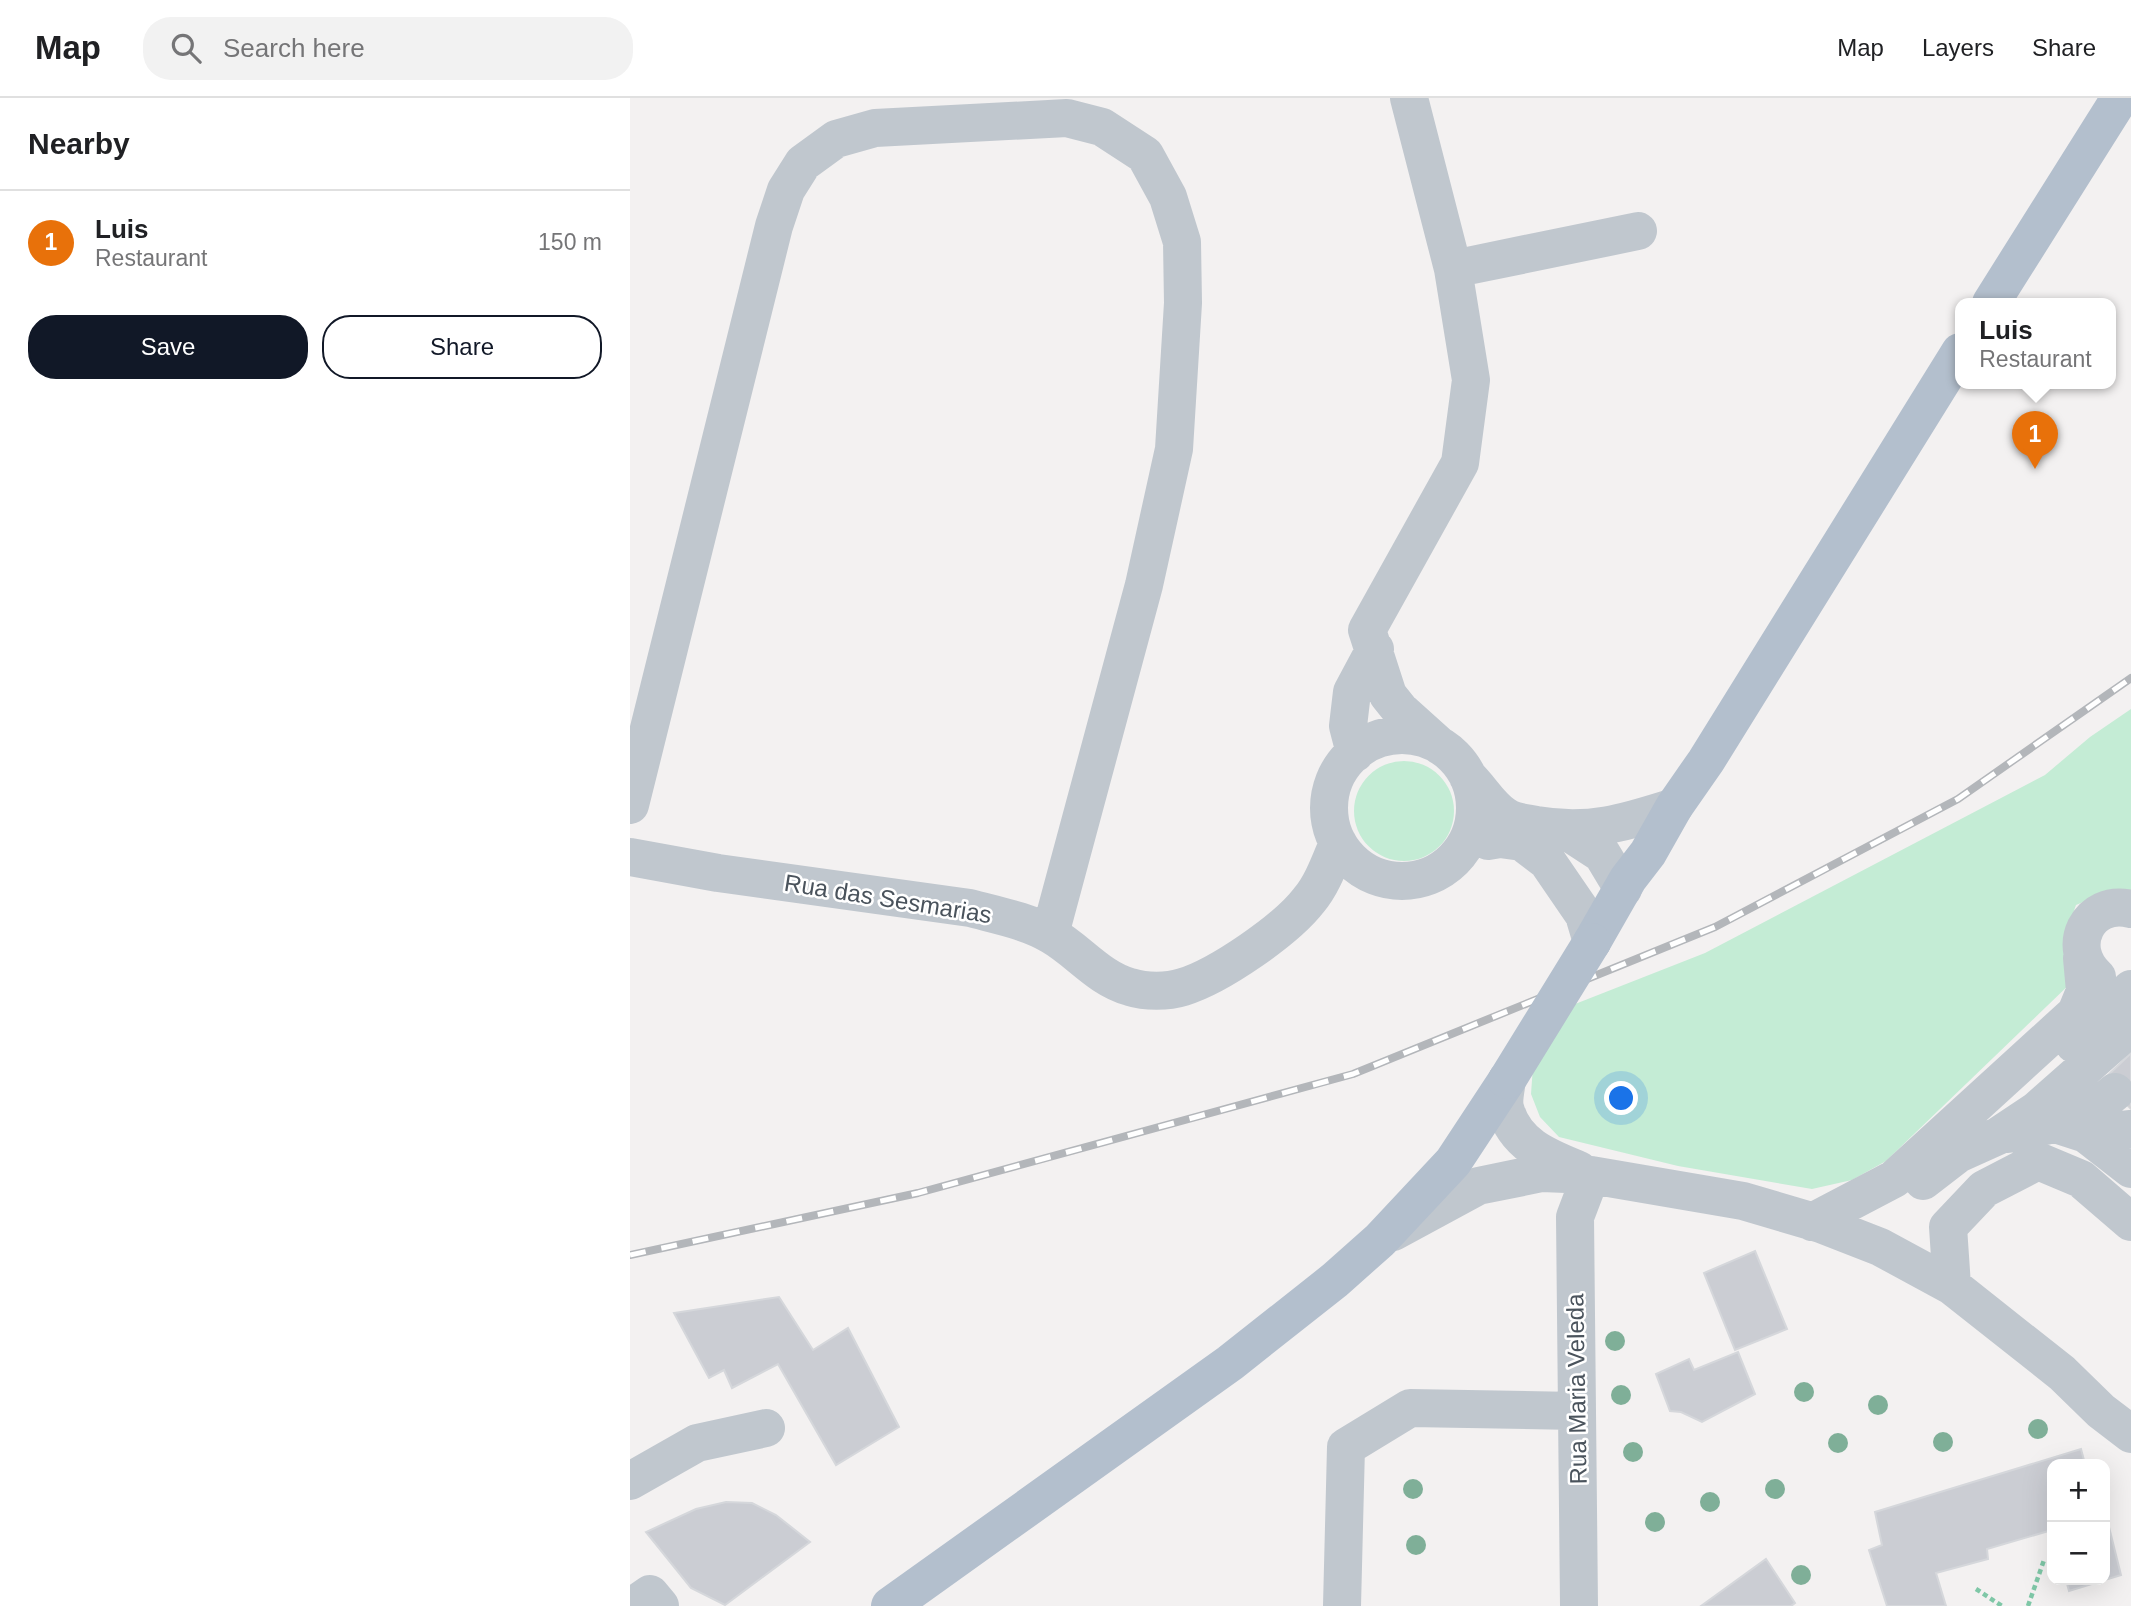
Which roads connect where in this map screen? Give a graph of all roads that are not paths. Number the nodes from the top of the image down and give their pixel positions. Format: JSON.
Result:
{"nodes":[{"id":1,"x":1409,"y":98,"type":"edge"},
{"id":2,"x":2120,"y":98,"type":"edge"},
{"id":3,"x":1638,"y":231,"type":"dead end"},
{"id":4,"x":1453,"y":269,"type":"junction"},
{"id":5,"x":1994,"y":298,"type":"edge"},
{"id":6,"x":1955,"y":360,"type":"edge"},
{"id":7,"x":1375,"y":649,"type":"junction"},
{"id":8,"x":1440,"y":746,"type":"junction"},
{"id":9,"x":1355,"y":753,"type":"junction"},
{"id":10,"x":1468,"y":776,"type":"junction"},
{"id":11,"x":630,"y":805,"type":"edge"},
{"id":12,"x":1674,"y":807,"type":"junction"},
{"id":13,"x":1338,"y":844,"type":"junction"},
{"id":14,"x":1554,"y":844,"type":"junction"},
{"id":15,"x":1460,"y":852,"type":"junction"},
{"id":16,"x":630,"y":857,"type":"edge"},
{"id":17,"x":1412,"y":881,"type":"junction"},
{"id":18,"x":1623,"y":888,"type":"junction"},
{"id":19,"x":1310,"y":900,"type":"junction"},
{"id":20,"x":2131,"y":909,"type":"edge"},
{"id":21,"x":1050,"y":934,"type":"junction"},
{"id":22,"x":1592,"y":943,"type":"junction"},
{"id":23,"x":2082,"y":958,"type":"junction"},
{"id":24,"x":2131,"y":984,"type":"edge"},
{"id":25,"x":2131,"y":989,"type":"edge"},
{"id":26,"x":2131,"y":1027,"type":"edge"},
{"id":27,"x":1507,"y":1080,"type":"junction"},
{"id":28,"x":2113,"y":1134,"type":"edge"},
{"id":29,"x":1998,"y":1136,"type":"junction"},
{"id":30,"x":1958,"y":1154,"type":"junction"},
{"id":31,"x":1547,"y":1157,"type":"junction"},
{"id":32,"x":1465,"y":1174,"type":"junction"},
{"id":33,"x":1591,"y":1175,"type":"junction"},
{"id":34,"x":1812,"y":1222,"type":"junction"},
{"id":35,"x":2131,"y":1222,"type":"edge"},
{"id":36,"x":1952,"y":1286,"type":"junction"},
{"id":37,"x":1577,"y":1411,"type":"junction"},
{"id":38,"x":2101,"y":1411,"type":"junction"},
{"id":39,"x":766,"y":1428,"type":"dead end"},
{"id":40,"x":2131,"y":1434,"type":"edge"},
{"id":41,"x":2131,"y":1456,"type":"edge"},
{"id":42,"x":630,"y":1481,"type":"edge"},
{"id":43,"x":633,"y":1606,"type":"edge"},
{"id":44,"x":660,"y":1606,"type":"edge"},
{"id":45,"x":890,"y":1606,"type":"edge"},
{"id":46,"x":1342,"y":1606,"type":"edge"},
{"id":47,"x":1579,"y":1606,"type":"edge"}],
"edges":[{"from":1,"to":4,"type":"street"},
{"from":2,"to":5,"type":"main road"},
{"from":3,"to":4,"type":"street"},
{"from":4,"to":7,"type":"street"},
{"from":6,"to":12,"type":"main road"},
{"from":7,"to":8,"type":"street"},
{"from":7,"to":9,"type":"street"},
{"from":8,"to":9,"type":"street"},
{"from":8,"to":10,"type":"street"},
{"from":9,"to":13,"type":"street"},
{"from":10,"to":14,"type":"street"},
{"from":10,"to":15,"type":"street"},
{"from":11,"to":21,"type":"street"},
{"from":12,"to":14,"type":"street"},
{"from":12,"to":18,"type":"main road"},
{"from":13,"to":17,"type":"street"},
{"from":13,"to":19,"type":"street","name":"Rua das Sesmarias"},
{"from":14,"to":15,"type":"street"},
{"from":14,"to":18,"type":"street"},
{"from":14,"to":22,"type":"street"},
{"from":15,"to":17,"type":"street"},
{"from":16,"to":21,"type":"street","name":"Rua das Sesmarias"},
{"from":17,"to":19,"type":"street","name":"Rua das Sesmarias"},
{"from":18,"to":22,"type":"main road"},
{"from":19,"to":21,"type":"street","name":"Rua das Sesmarias"},
{"from":20,"to":23,"type":"street"},
{"from":22,"to":27,"type":"main road","bridge":true},
{"from":23,"to":24,"type":"street"},
{"from":23,"to":34,"type":"street"},
{"from":25,"to":30,"type":"street"},
{"from":26,"to":29,"type":"street"},
{"from":27,"to":31,"type":"street"},
{"from":27,"to":32,"type":"main road"},
{"from":28,"to":29,"type":"street"},
{"from":29,"to":30,"type":"street"},
{"from":30,"to":34,"type":"street"},
{"from":31,"to":32,"type":"street"},
{"from":31,"to":33,"type":"street"},
{"from":32,"to":33,"type":"street"},
{"from":32,"to":45,"type":"main road"},
{"from":33,"to":34,"type":"street"},
{"from":33,"to":37,"type":"street","name":"Rua Maria Veleda"},
{"from":34,"to":36,"type":"street"},
{"from":35,"to":36,"type":"street"},
{"from":36,"to":38,"type":"street"},
{"from":37,"to":46,"type":"street"},
{"from":37,"to":47,"type":"street","name":"Rua Maria Veleda"},
{"from":38,"to":40,"type":"street"},
{"from":38,"to":41,"type":"street"},
{"from":39,"to":42,"type":"street"},
{"from":43,"to":44,"type":"street"}]}
